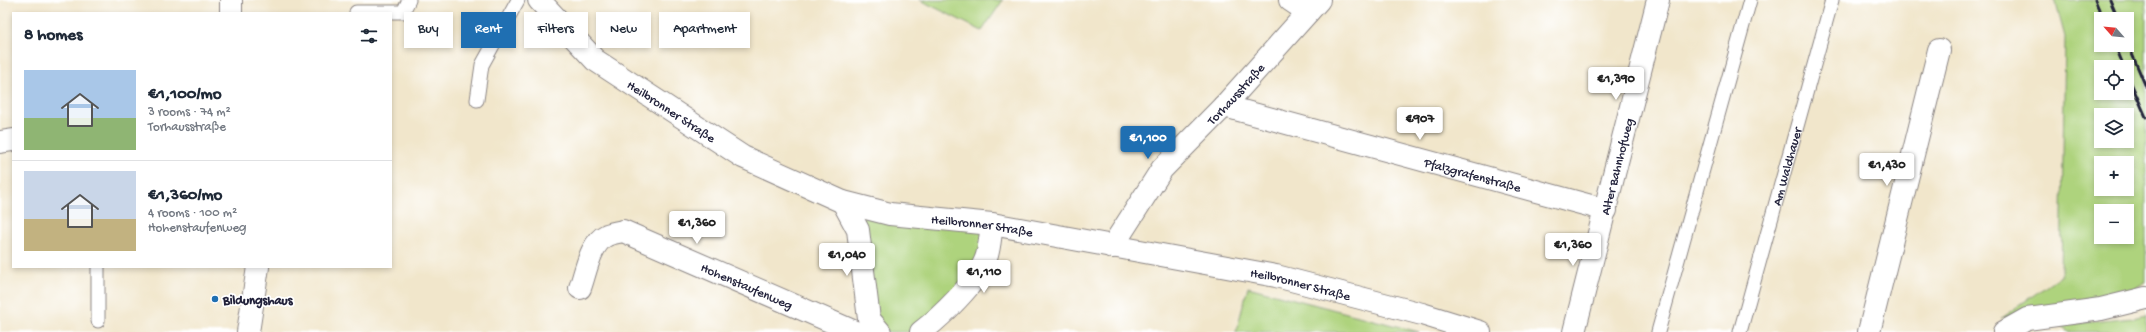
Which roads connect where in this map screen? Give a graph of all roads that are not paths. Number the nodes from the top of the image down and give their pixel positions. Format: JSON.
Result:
{"nodes":[{"id":1,"x":231,"y":0,"type":"edge"},
{"id":2,"x":409,"y":0,"type":"edge"},
{"id":3,"x":518,"y":0,"type":"edge"},
{"id":4,"x":539,"y":0,"type":"edge"},
{"id":5,"x":1290,"y":0,"type":"edge"},
{"id":6,"x":1658,"y":0,"type":"edge"},
{"id":7,"x":1750,"y":0,"type":"edge"},
{"id":8,"x":1832,"y":0,"type":"edge"},
{"id":9,"x":1313,"y":6,"type":"edge"},
{"id":10,"x":231,"y":12,"type":"edge"},
{"id":11,"x":356,"y":12,"type":"dead end"},
{"id":12,"x":1939,"y":50,"type":"dead end"},
{"id":13,"x":477,"y":100,"type":"dead end"},
{"id":14,"x":1224,"y":106,"type":"junction"},
{"id":15,"x":12,"y":140,"type":"edge"},
{"id":16,"x":0,"y":142,"type":"edge"},
{"id":17,"x":843,"y":202,"type":"junction"},
{"id":18,"x":1606,"y":210,"type":"junction"},
{"id":19,"x":992,"y":224,"type":"junction"},
{"id":20,"x":1112,"y":247,"type":"junction"},
{"id":21,"x":98,"y":268,"type":"edge"},
{"id":22,"x":258,"y":268,"type":"edge"},
{"id":23,"x":580,"y":288,"type":"dead end"},
{"id":24,"x":2146,"y":298,"type":"edge"},
{"id":25,"x":98,"y":321,"type":"dead end"},
{"id":26,"x":248,"y":332,"type":"edge"},
{"id":27,"x":855,"y":332,"type":"edge"},
{"id":28,"x":880,"y":332,"type":"edge"},
{"id":29,"x":921,"y":332,"type":"edge"},
{"id":30,"x":1480,"y":332,"type":"edge"},
{"id":31,"x":1574,"y":332,"type":"edge"},
{"id":32,"x":1658,"y":332,"type":"edge"},
{"id":33,"x":1740,"y":332,"type":"edge"},
{"id":34,"x":1869,"y":332,"type":"edge"},
{"id":35,"x":2004,"y":332,"type":"edge"}],
"edges":[{"from":1,"to":10,"type":"street"},
{"from":2,"to":11,"type":"lane"},
{"from":3,"to":13,"type":"lane"},
{"from":4,"to":17,"type":"street","name":"Heilbronner Straße"},
{"from":5,"to":9,"type":"street"},
{"from":6,"to":18,"type":"street","name":"Alter Bahnhofweg"},
{"from":7,"to":32,"type":"lane"},
{"from":8,"to":33,"type":"lane","name":"Am Waldhauer"},
{"from":9,"to":14,"type":"street","name":"Torhausstraße"},
{"from":12,"to":34,"type":"street"},
{"from":14,"to":18,"type":"street","name":"Pfalzgrafenstraße"},
{"from":14,"to":20,"type":"street","name":"Torhausstraße"},
{"from":15,"to":16,"type":"street"},
{"from":17,"to":19,"type":"street","name":"Heilbronner Straße"},
{"from":17,"to":28,"type":"street"},
{"from":18,"to":31,"type":"street","name":"Alter Bahnhofweg"},
{"from":19,"to":20,"type":"street","name":"Heilbronner Straße"},
{"from":19,"to":29,"type":"street"},
{"from":20,"to":30,"type":"street","name":"Heilbronner Straße"},
{"from":21,"to":25,"type":"lane"},
{"from":22,"to":26,"type":"street"},
{"from":23,"to":27,"type":"street","name":"Hohenstaufenweg"},
{"from":24,"to":35,"type":"street"}]}
